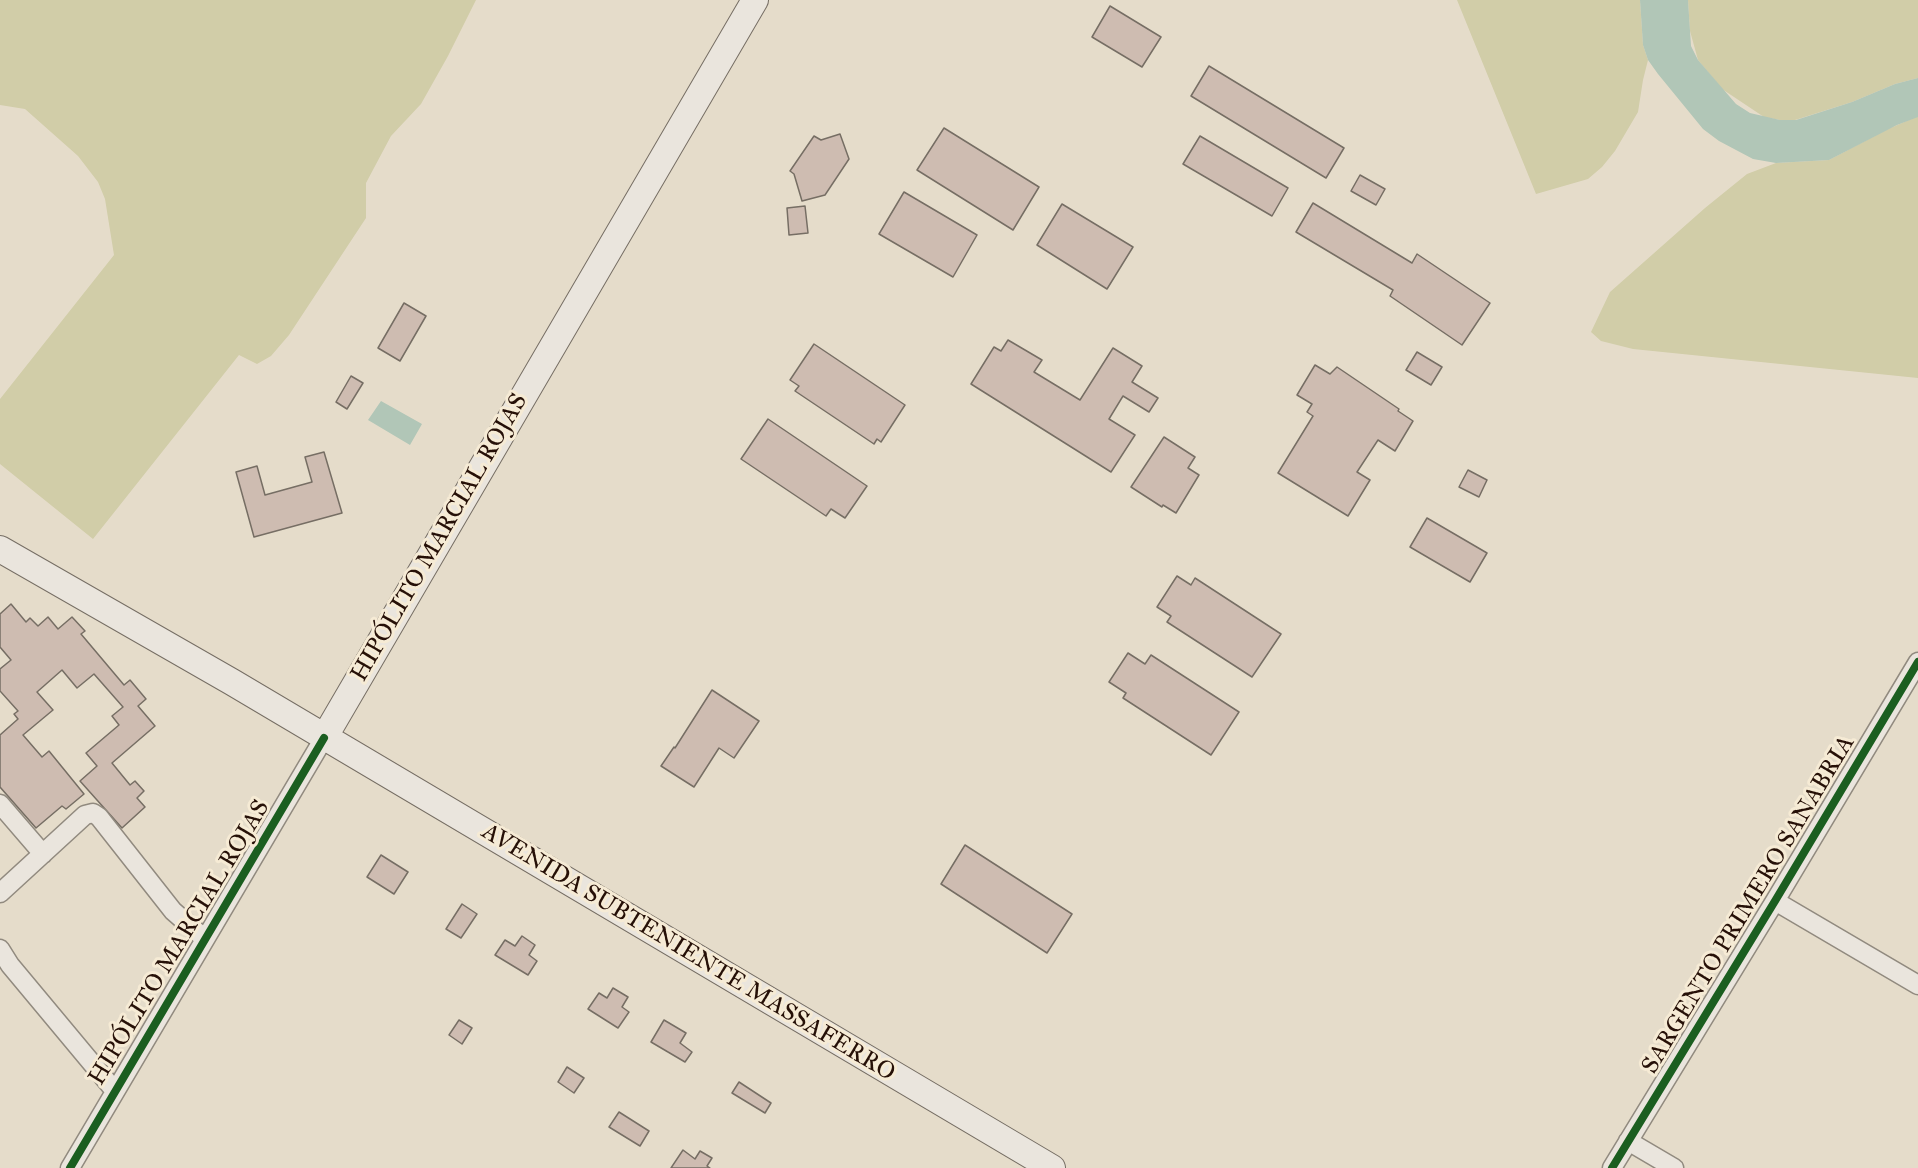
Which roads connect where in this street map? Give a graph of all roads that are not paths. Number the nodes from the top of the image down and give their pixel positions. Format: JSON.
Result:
{"nodes":[{"id":1,"x":755,"y":0,"type":"edge"},
{"id":2,"x":0,"y":549,"type":"edge"},
{"id":3,"x":1918,"y":662,"type":"edge"},
{"id":4,"x":324,"y":738,"type":"junction"},
{"id":5,"x":0,"y":804,"type":"edge"},
{"id":6,"x":42,"y":854,"type":"junction"},
{"id":7,"x":0,"y":893,"type":"edge"},
{"id":8,"x":1775,"y":901,"type":"junction"},
{"id":9,"x":205,"y":939,"type":"junction"},
{"id":10,"x":0,"y":949,"type":"edge"},
{"id":11,"x":1918,"y":986,"type":"edge"},
{"id":12,"x":115,"y":1091,"type":"junction"},
{"id":13,"x":1629,"y":1141,"type":"junction"},
{"id":14,"x":70,"y":1168,"type":"edge"},
{"id":15,"x":1052,"y":1168,"type":"edge"},
{"id":16,"x":1612,"y":1168,"type":"edge"},
{"id":17,"x":1674,"y":1168,"type":"edge"}],
"edges":[{"from":1,"to":4,"type":"main road","name":"HIPÓLITO MARCIAL ROJAS"},
{"from":2,"to":4,"type":"main road","name":"AVENIDA SUBTENIENTE MASSAFERRO"},
{"from":3,"to":8,"type":"street","name":"SARGENTO PRIMERO SANABRIA"},
{"from":4,"to":9,"type":"street","name":"HIPÓLITO MARCIAL ROJAS"},
{"from":4,"to":15,"type":"main road","name":"AVENIDA SUBTENIENTE MASSAFERRO"},
{"from":5,"to":6,"type":"street"},
{"from":6,"to":7,"type":"street"},
{"from":6,"to":9,"type":"street"},
{"from":8,"to":11,"type":"street"},
{"from":8,"to":13,"type":"street","name":"SARGENTO PRIMERO SANABRIA"},
{"from":9,"to":12,"type":"street","name":"HIPÓLITO MARCIAL ROJAS"},
{"from":10,"to":12,"type":"street"},
{"from":12,"to":14,"type":"street","name":"HIPÓLITO MARCIAL ROJAS"},
{"from":13,"to":16,"type":"street","name":"SARGENTO PRIMERO SANABRIA"},
{"from":13,"to":17,"type":"street"}]}
